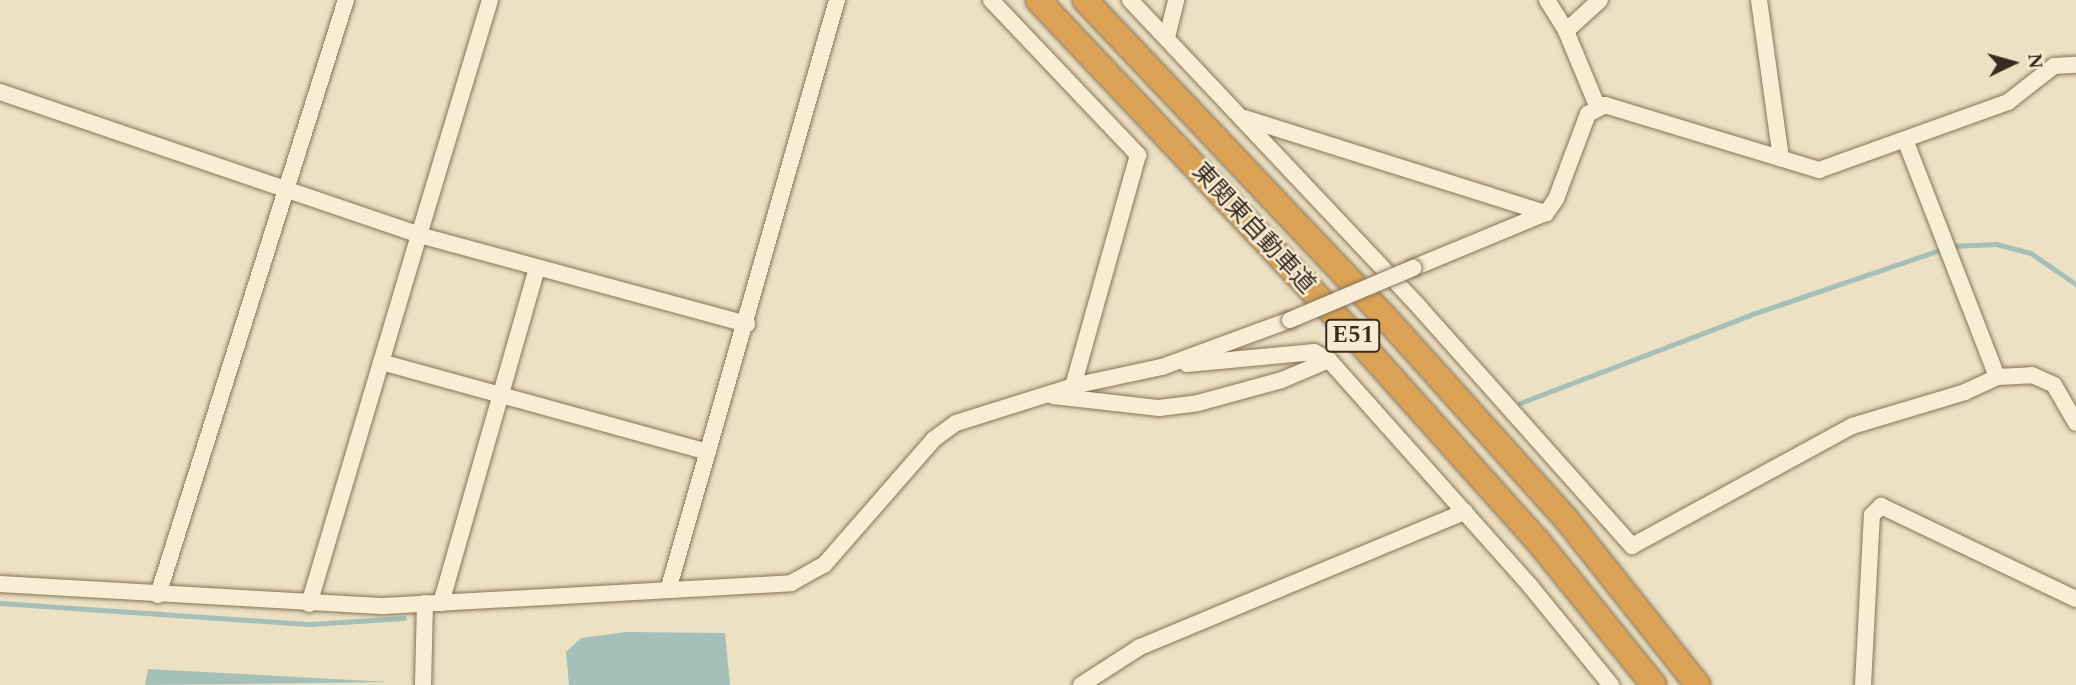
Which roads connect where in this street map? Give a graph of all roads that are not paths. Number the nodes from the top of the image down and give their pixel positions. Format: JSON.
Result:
{"nodes":[{"id":1,"x":346,"y":0,"type":"edge"},
{"id":2,"x":490,"y":0,"type":"edge"},
{"id":3,"x":837,"y":0,"type":"edge"},
{"id":4,"x":991,"y":0,"type":"edge"},
{"id":5,"x":1038,"y":0,"type":"edge"},
{"id":6,"x":1085,"y":0,"type":"edge"},
{"id":7,"x":1130,"y":0,"type":"edge"},
{"id":8,"x":1176,"y":0,"type":"edge"},
{"id":9,"x":1547,"y":0,"type":"edge"},
{"id":10,"x":1600,"y":0,"type":"edge"},
{"id":11,"x":1759,"y":0,"type":"edge"},
{"id":12,"x":1566,"y":31,"type":"junction"},
{"id":13,"x":1167,"y":37,"type":"junction"},
{"id":14,"x":2076,"y":65,"type":"edge"},
{"id":15,"x":0,"y":92,"type":"edge"},
{"id":16,"x":1598,"y":108,"type":"junction"},
{"id":17,"x":1242,"y":118,"type":"junction"},
{"id":18,"x":1906,"y":142,"type":"junction"},
{"id":19,"x":1781,"y":158,"type":"junction"},
{"id":20,"x":288,"y":189,"type":"junction"},
{"id":21,"x":1546,"y":214,"type":"junction"},
{"id":22,"x":419,"y":235,"type":"junction"},
{"id":23,"x":537,"y":268,"type":"junction"},
{"id":24,"x":747,"y":324,"type":"junction"},
{"id":25,"x":1329,"y":360,"type":"junction"},
{"id":26,"x":381,"y":362,"type":"junction"},
{"id":27,"x":1162,"y":367,"type":"junction"},
{"id":28,"x":1997,"y":377,"type":"junction"},
{"id":29,"x":1073,"y":386,"type":"junction"},
{"id":30,"x":501,"y":394,"type":"junction"},
{"id":31,"x":1051,"y":396,"type":"junction"},
{"id":32,"x":2076,"y":423,"type":"edge"},
{"id":33,"x":708,"y":452,"type":"junction"},
{"id":34,"x":1465,"y":512,"type":"junction"},
{"id":35,"x":0,"y":584,"type":"edge"},
{"id":36,"x":669,"y":587,"type":"junction"},
{"id":37,"x":159,"y":595,"type":"junction"},
{"id":38,"x":2076,"y":598,"type":"edge"},
{"id":39,"x":433,"y":603,"type":"junction"},
{"id":40,"x":309,"y":604,"type":"junction"},
{"id":41,"x":423,"y":685,"type":"edge"},
{"id":42,"x":1081,"y":685,"type":"edge"},
{"id":43,"x":1611,"y":685,"type":"edge"},
{"id":44,"x":1654,"y":685,"type":"edge"},
{"id":45,"x":1698,"y":685,"type":"edge"},
{"id":46,"x":1863,"y":685,"type":"edge"}],
"edges":[{"from":1,"to":20,"type":"street"},
{"from":2,"to":22,"type":"street"},
{"from":3,"to":24,"type":"street"},
{"from":4,"to":29,"type":"street"},
{"from":5,"to":44,"type":"highway","name":"東関東自動車道","number":"E51"},
{"from":6,"to":45,"type":"highway","name":"東関東自動車道","number":"E51"},
{"from":7,"to":13,"type":"street"},
{"from":8,"to":13,"type":"street"},
{"from":9,"to":12,"type":"street"},
{"from":10,"to":12,"type":"street"},
{"from":11,"to":19,"type":"street"},
{"from":12,"to":16,"type":"street"},
{"from":13,"to":17,"type":"street"},
{"from":14,"to":18,"type":"street"},
{"from":15,"to":20,"type":"street"},
{"from":16,"to":19,"type":"street"},
{"from":16,"to":21,"type":"street"},
{"from":17,"to":21,"type":"street"},
{"from":17,"to":28,"type":"street"},
{"from":18,"to":19,"type":"street"},
{"from":18,"to":28,"type":"street"},
{"from":20,"to":22,"type":"street"},
{"from":20,"to":37,"type":"street"},
{"from":21,"to":27,"type":"street","bridge":true},
{"from":22,"to":23,"type":"street"},
{"from":22,"to":26,"type":"street"},
{"from":23,"to":24,"type":"street"},
{"from":23,"to":30,"type":"street"},
{"from":24,"to":33,"type":"street"},
{"from":25,"to":27,"type":"street"},
{"from":25,"to":31,"type":"street"},
{"from":25,"to":34,"type":"street"},
{"from":26,"to":30,"type":"street"},
{"from":26,"to":40,"type":"street"},
{"from":27,"to":29,"type":"street"},
{"from":28,"to":32,"type":"street"},
{"from":29,"to":31,"type":"street"},
{"from":30,"to":33,"type":"street"},
{"from":30,"to":39,"type":"street"},
{"from":31,"to":36,"type":"street"},
{"from":33,"to":36,"type":"street"},
{"from":34,"to":42,"type":"street"},
{"from":34,"to":43,"type":"street"},
{"from":35,"to":37,"type":"street"},
{"from":36,"to":39,"type":"street"},
{"from":37,"to":40,"type":"street"},
{"from":38,"to":46,"type":"street"},
{"from":39,"to":40,"type":"street"},
{"from":39,"to":41,"type":"street"}]}
